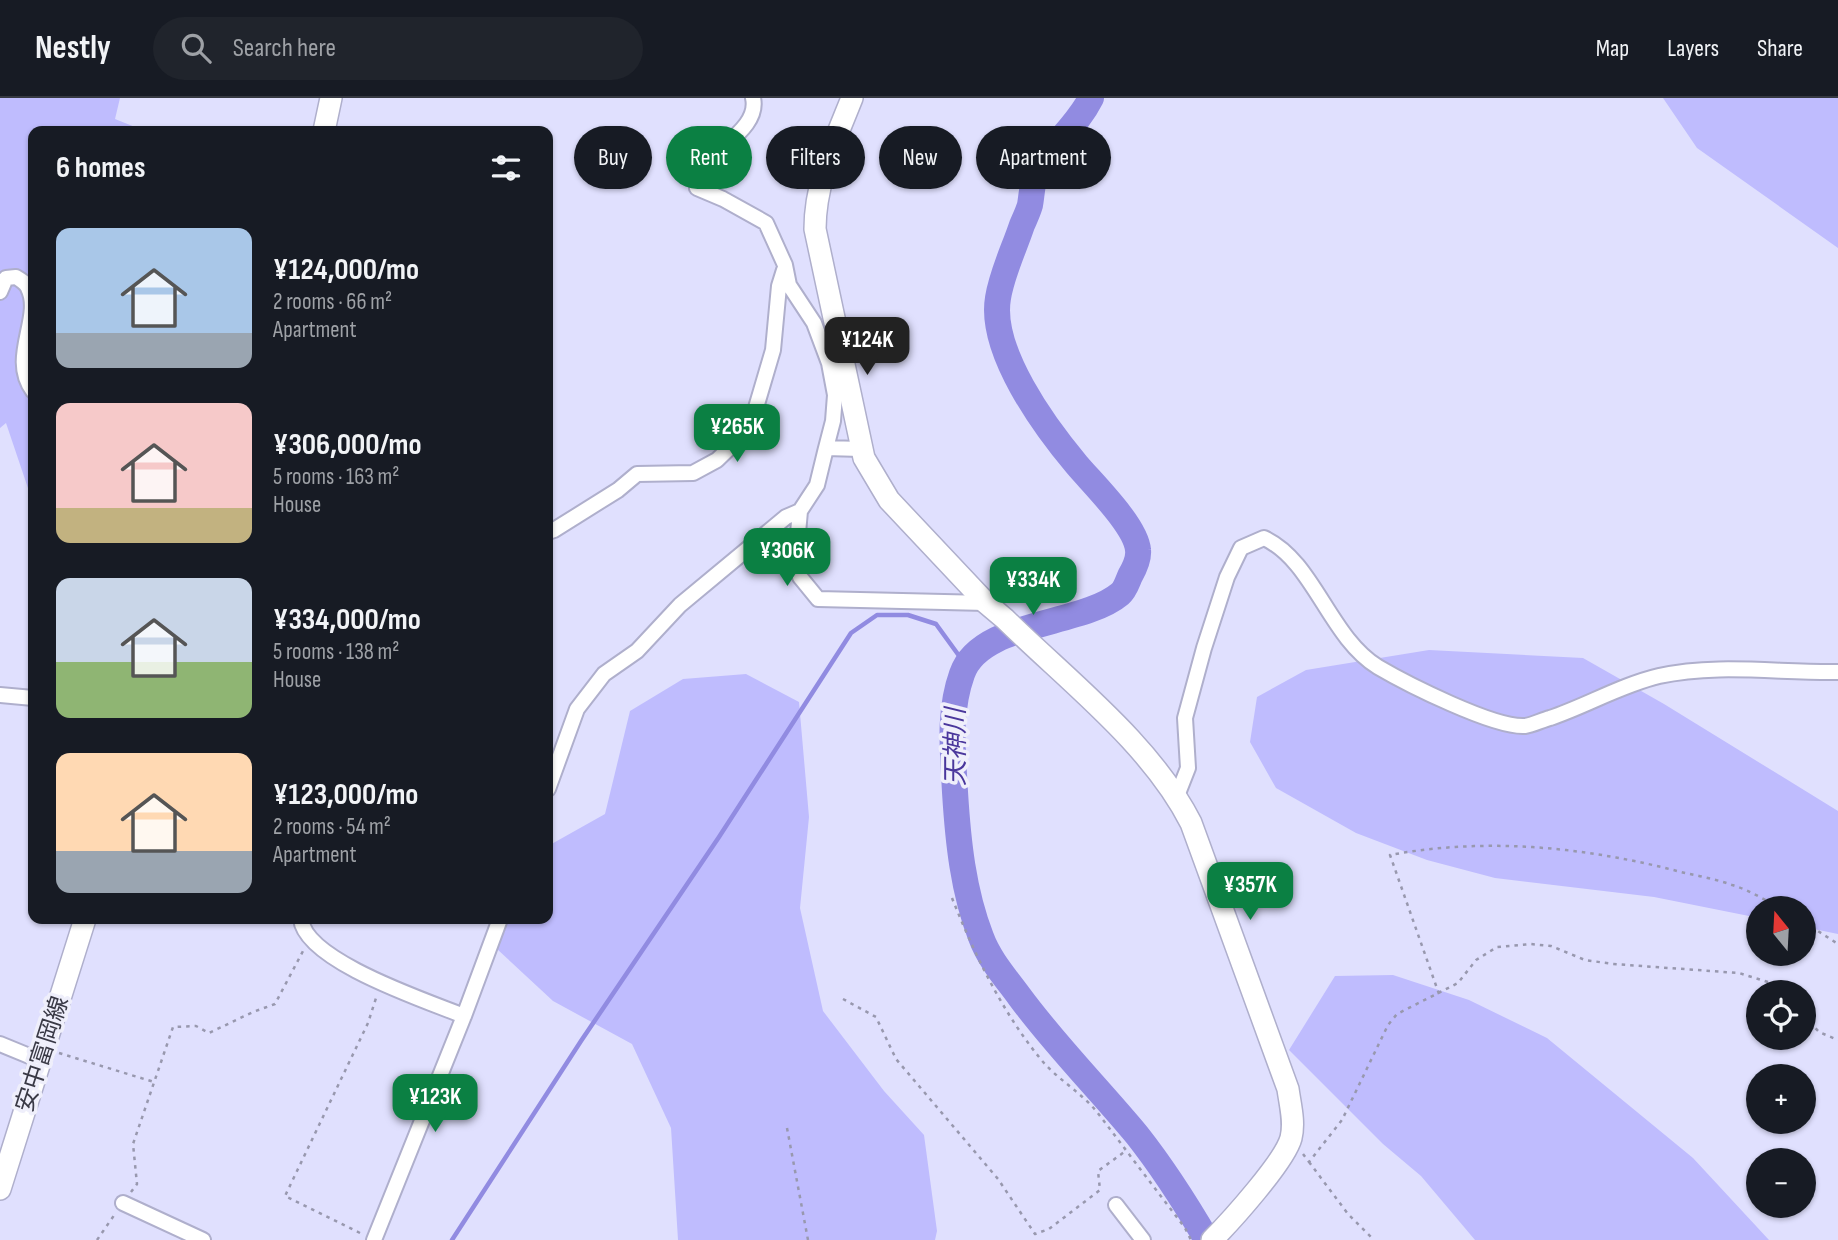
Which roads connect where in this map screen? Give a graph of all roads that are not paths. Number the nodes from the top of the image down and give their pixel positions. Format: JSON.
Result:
{"nodes":[{"id":1,"x":331,"y":98,"type":"edge"},
{"id":2,"x":752,"y":98,"type":"edge"},
{"id":3,"x":852,"y":98,"type":"edge"},
{"id":4,"x":325,"y":126,"type":"edge"},
{"id":5,"x":785,"y":265,"type":"junction"},
{"id":6,"x":28,"y":288,"type":"edge"},
{"id":7,"x":0,"y":292,"type":"edge"},
{"id":8,"x":28,"y":326,"type":"edge"},
{"id":9,"x":28,"y":381,"type":"edge"},
{"id":10,"x":826,"y":448,"type":"junction"},
{"id":11,"x":861,"y":449,"type":"junction"},
{"id":12,"x":800,"y":511,"type":"junction"},
{"id":13,"x":553,"y":530,"type":"edge"},
{"id":14,"x":986,"y":603,"type":"junction"},
{"id":15,"x":1838,"y":672,"type":"edge"},
{"id":16,"x":0,"y":695,"type":"edge"},
{"id":17,"x":28,"y":698,"type":"edge"},
{"id":18,"x":553,"y":775,"type":"edge"},
{"id":19,"x":1177,"y":796,"type":"junction"},
{"id":20,"x":83,"y":924,"type":"edge"},
{"id":21,"x":302,"y":924,"type":"edge"},
{"id":22,"x":498,"y":924,"type":"edge"},
{"id":23,"x":464,"y":1016,"type":"junction"},
{"id":24,"x":0,"y":1044,"type":"edge"},
{"id":25,"x":41,"y":1054,"type":"junction"},
{"id":26,"x":0,"y":1189,"type":"edge"},
{"id":27,"x":124,"y":1203,"type":"road end"},
{"id":28,"x":1116,"y":1205,"type":"dead end"},
{"id":29,"x":1214,"y":1238,"type":"edge"},
{"id":30,"x":203,"y":1240,"type":"edge"},
{"id":31,"x":374,"y":1240,"type":"edge"},
{"id":32,"x":1143,"y":1240,"type":"edge"}],
"edges":[{"from":1,"to":4,"type":"street"},
{"from":2,"to":5,"type":"street"},
{"from":3,"to":11,"type":"street"},
{"from":5,"to":10,"type":"street"},
{"from":5,"to":13,"type":"street"},
{"from":6,"to":7,"type":"street"},
{"from":8,"to":9,"type":"street"},
{"from":10,"to":11,"type":"street"},
{"from":10,"to":12,"type":"street"},
{"from":11,"to":14,"type":"street"},
{"from":12,"to":14,"type":"street"},
{"from":12,"to":18,"type":"street"},
{"from":14,"to":19,"type":"street"},
{"from":15,"to":19,"type":"street"},
{"from":16,"to":17,"type":"street"},
{"from":19,"to":29,"type":"street"},
{"from":20,"to":25,"type":"street","name":"安中富岡線"},
{"from":21,"to":23,"type":"street"},
{"from":22,"to":23,"type":"street"},
{"from":23,"to":31,"type":"street"},
{"from":24,"to":25,"type":"street"},
{"from":25,"to":26,"type":"street","name":"安中富岡線"},
{"from":27,"to":30,"type":"street"},
{"from":28,"to":32,"type":"street"}]}
